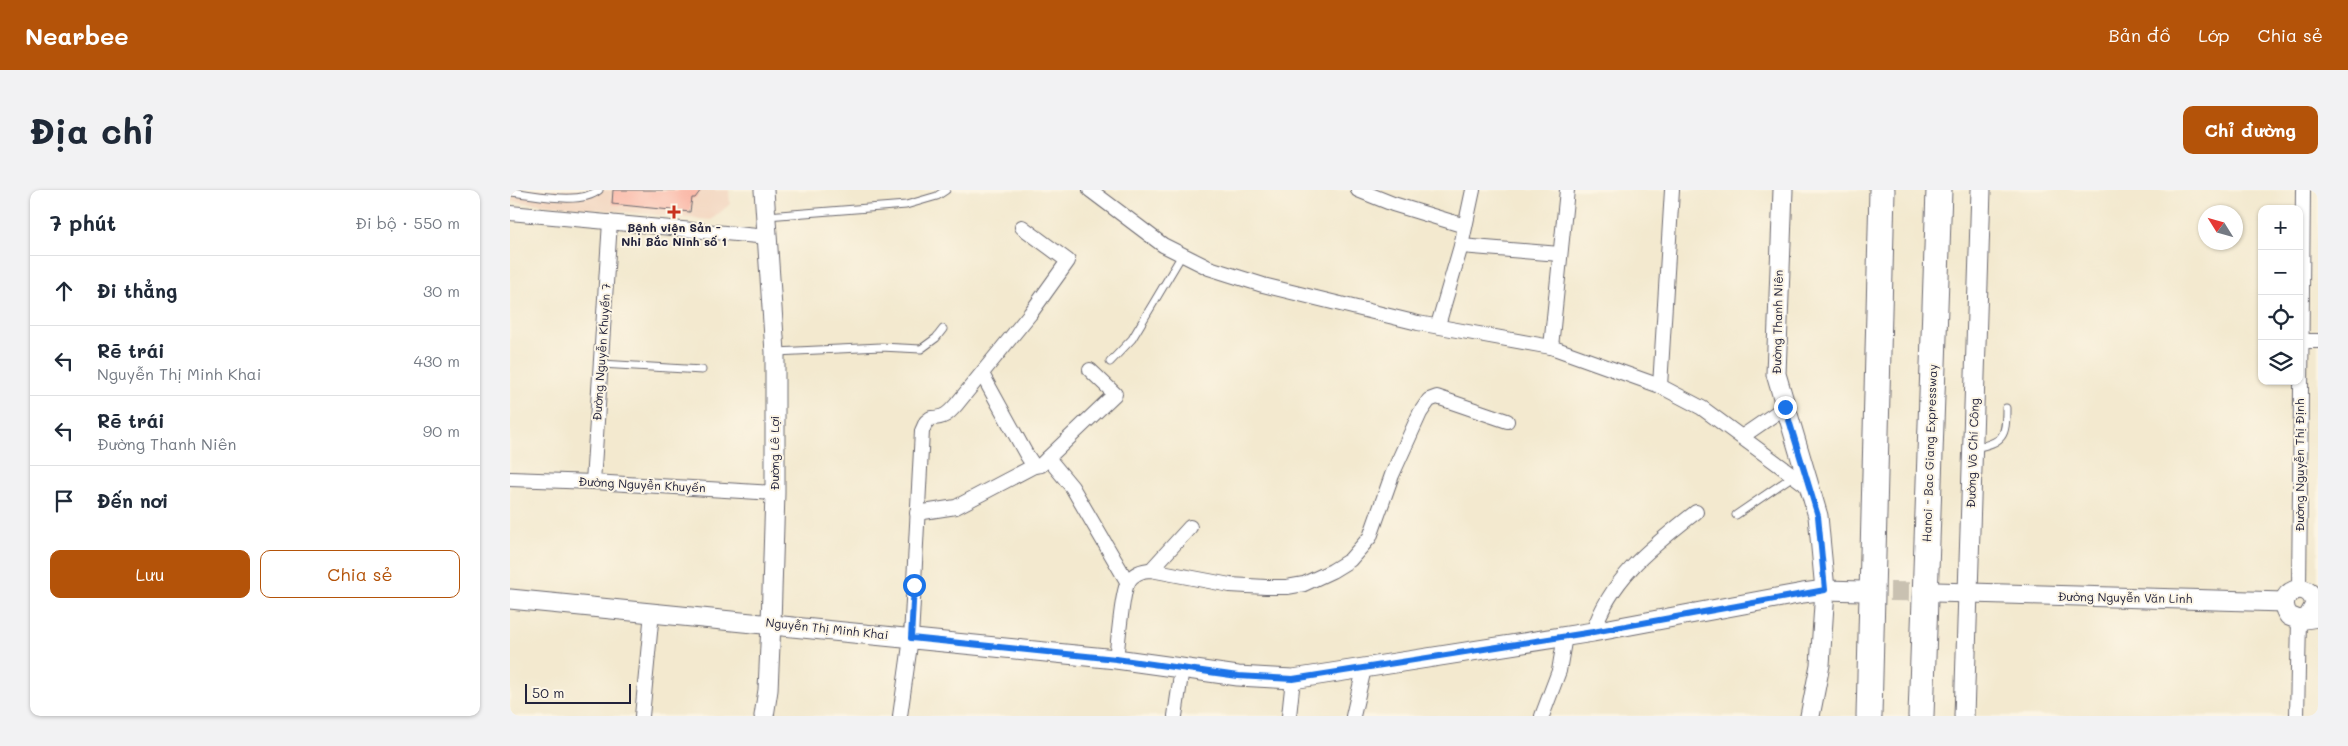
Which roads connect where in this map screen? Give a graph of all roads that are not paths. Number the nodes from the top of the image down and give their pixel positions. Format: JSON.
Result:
{"nodes":[{"id":1,"x":599,"y":190,"type":"edge"},
{"id":2,"x":764,"y":190,"type":"edge"},
{"id":3,"x":946,"y":190,"type":"edge"},
{"id":4,"x":1090,"y":190,"type":"edge"},
{"id":5,"x":1358,"y":190,"type":"edge"},
{"id":6,"x":1473,"y":190,"type":"edge"},
{"id":7,"x":1567,"y":190,"type":"edge"},
{"id":8,"x":1672,"y":190,"type":"edge"},
{"id":9,"x":1783,"y":190,"type":"edge"},
{"id":10,"x":1882,"y":190,"type":"edge"},
{"id":11,"x":1939,"y":190,"type":"edge"},
{"id":12,"x":1981,"y":190,"type":"edge"},
{"id":13,"x":2303,"y":190,"type":"edge"},
{"id":14,"x":510,"y":192,"type":"edge"},
{"id":15,"x":510,"y":213,"type":"edge"},
{"id":16,"x":766,"y":216,"type":"junction"},
{"id":17,"x":610,"y":222,"type":"junction"},
{"id":18,"x":1465,"y":226,"type":"junction"},
{"id":19,"x":1022,"y":227,"type":"dead end"},
{"id":20,"x":768,"y":237,"type":"junction"},
{"id":21,"x":1461,"y":246,"type":"junction"},
{"id":22,"x":1560,"y":254,"type":"junction"},
{"id":23,"x":1182,"y":255,"type":"junction"},
{"id":24,"x":1438,"y":325,"type":"junction"},
{"id":25,"x":943,"y":329,"type":"dead end"},
{"id":26,"x":2301,"y":340,"type":"edge"},
{"id":27,"x":2303,"y":341,"type":"edge"},
{"id":28,"x":2318,"y":341,"type":"edge"},
{"id":29,"x":1551,"y":347,"type":"junction"},
{"id":30,"x":775,"y":352,"type":"junction"},
{"id":31,"x":1110,"y":362,"type":"dead end"},
{"id":32,"x":601,"y":364,"type":"junction"},
{"id":33,"x":702,"y":370,"type":"dead end"},
{"id":34,"x":1090,"y":370,"type":"dead end"},
{"id":35,"x":982,"y":374,"type":"junction"},
{"id":36,"x":2302,"y":385,"type":"edge"},
{"id":37,"x":1660,"y":386,"type":"junction"},
{"id":38,"x":1785,"y":407,"type":"junction"},
{"id":39,"x":2006,"y":408,"type":"dead end"},
{"id":40,"x":1507,"y":421,"type":"dead end"},
{"id":41,"x":1743,"y":436,"type":"junction"},
{"id":42,"x":1974,"y":448,"type":"junction"},
{"id":43,"x":1048,"y":458,"type":"junction"},
{"id":44,"x":1034,"y":466,"type":"junction"},
{"id":45,"x":1793,"y":476,"type":"junction"},
{"id":46,"x":510,"y":479,"type":"edge"},
{"id":47,"x":593,"y":482,"type":"junction"},
{"id":48,"x":1810,"y":488,"type":"junction"},
{"id":49,"x":775,"y":493,"type":"junction"},
{"id":50,"x":1696,"y":512,"type":"dead end"},
{"id":51,"x":917,"y":513,"type":"junction"},
{"id":52,"x":1736,"y":514,"type":"dead end"},
{"id":53,"x":1190,"y":527,"type":"dead end"},
{"id":54,"x":1151,"y":570,"type":"junction"},
{"id":55,"x":1128,"y":583,"type":"junction"},
{"id":56,"x":1825,"y":590,"type":"junction"},
{"id":57,"x":2308,"y":590,"type":"edge"},
{"id":58,"x":1862,"y":591,"type":"tunnel mouth"},
{"id":59,"x":1936,"y":592,"type":"tunnel mouth"},
{"id":60,"x":1967,"y":594,"type":"junction"},
{"id":61,"x":510,"y":599,"type":"edge"},
{"id":62,"x":2284,"y":602,"type":"junction"},
{"id":63,"x":652,"y":612,"type":"junction"},
{"id":64,"x":2308,"y":618,"type":"edge"},
{"id":65,"x":771,"y":623,"type":"junction"},
{"id":66,"x":1593,"y":632,"type":"junction"},
{"id":67,"x":1565,"y":636,"type":"junction"},
{"id":68,"x":911,"y":638,"type":"junction"},
{"id":69,"x":1116,"y":659,"type":"junction"},
{"id":70,"x":1182,"y":668,"type":"junction"},
{"id":71,"x":1364,"y":669,"type":"junction"},
{"id":72,"x":1293,"y":679,"type":"junction"},
{"id":73,"x":642,"y":716,"type":"edge"},
{"id":74,"x":764,"y":716,"type":"edge"},
{"id":75,"x":900,"y":716,"type":"edge"},
{"id":76,"x":1175,"y":716,"type":"edge"},
{"id":77,"x":1289,"y":716,"type":"edge"},
{"id":78,"x":1352,"y":716,"type":"edge"},
{"id":79,"x":1542,"y":716,"type":"edge"},
{"id":80,"x":1810,"y":716,"type":"edge"},
{"id":81,"x":1869,"y":716,"type":"edge"},
{"id":82,"x":1921,"y":716,"type":"edge"},
{"id":83,"x":1964,"y":716,"type":"edge"},
{"id":84,"x":2297,"y":716,"type":"edge"}],
"edges":[{"from":1,"to":14,"type":"lane"},
{"from":2,"to":16,"type":"street","name":"Đường Lê Lợi"},
{"from":3,"to":16,"type":"lane"},
{"from":4,"to":23,"type":"street"},
{"from":5,"to":18,"type":"street"},
{"from":6,"to":18,"type":"street"},
{"from":7,"to":22,"type":"street"},
{"from":8,"to":37,"type":"street"},
{"from":9,"to":38,"type":"street","name":"Đường Thanh Niên"},
{"from":10,"to":81,"type":"highway"},
{"from":11,"to":82,"type":"highway","name":"Hanoi - Bac Giang Expressway"},
{"from":12,"to":42,"type":"street","name":"Đường Võ Chí Công"},
{"from":13,"to":26,"type":"street","name":"Đường Nguyễn Thị Định"},
{"from":15,"to":17,"type":"street"},
{"from":16,"to":20,"type":"street","name":"Đường Lê Lợi"},
{"from":17,"to":20,"type":"street"},
{"from":17,"to":32,"type":"street","name":"Đường Nguyễn Khuyến 7"},
{"from":18,"to":21,"type":"street"},
{"from":19,"to":35,"type":"street"},
{"from":20,"to":30,"type":"street","name":"Đường Lê Lợi"},
{"from":21,"to":22,"type":"street"},
{"from":21,"to":24,"type":"street"},
{"from":22,"to":29,"type":"street"},
{"from":23,"to":24,"type":"street"},
{"from":23,"to":31,"type":"lane"},
{"from":24,"to":29,"type":"street"},
{"from":25,"to":30,"type":"lane"},
{"from":27,"to":28,"type":"street"},
{"from":29,"to":37,"type":"street"},
{"from":30,"to":49,"type":"street","name":"Đường Lê Lợi"},
{"from":32,"to":33,"type":"lane"},
{"from":32,"to":47,"type":"street","name":"Đường Nguyễn Khuyến 7"},
{"from":34,"to":43,"type":"street"},
{"from":35,"to":44,"type":"street"},
{"from":35,"to":51,"type":"street"},
{"from":36,"to":57,"type":"street","name":"Đường Nguyễn Thị Định"},
{"from":37,"to":41,"type":"street"},
{"from":38,"to":41,"type":"street"},
{"from":38,"to":48,"type":"street","name":"Đường Thanh Niên"},
{"from":39,"to":42,"type":"lane"},
{"from":40,"to":54,"type":"street"},
{"from":41,"to":45,"type":"street"},
{"from":42,"to":60,"type":"street","name":"Đường Võ Chí Công"},
{"from":43,"to":44,"type":"street"},
{"from":43,"to":55,"type":"street"},
{"from":44,"to":51,"type":"street"},
{"from":45,"to":48,"type":"street"},
{"from":45,"to":52,"type":"lane"},
{"from":46,"to":47,"type":"street","name":"Đường Nguyễn Khuyến"},
{"from":47,"to":49,"type":"street","name":"Đường Nguyễn Khuyến"},
{"from":48,"to":56,"type":"street","name":"Đường Thanh Niên"},
{"from":49,"to":65,"type":"street","name":"Đường Lê Lợi"},
{"from":50,"to":66,"type":"street"},
{"from":51,"to":68,"type":"street"},
{"from":53,"to":54,"type":"street"},
{"from":54,"to":55,"type":"street"},
{"from":55,"to":69,"type":"street"},
{"from":56,"to":58,"type":"street","name":"Nguyễn Thị Minh Khai"},
{"from":56,"to":66,"type":"street","name":"Nguyễn Thị Minh Khai"},
{"from":56,"to":80,"type":"street","name":"Đường Thanh Niên"},
{"from":57,"to":62,"type":"street"},
{"from":57,"to":64,"type":"street"},
{"from":59,"to":60,"type":"street","name":"Đường Nguyễn Văn Linh"},
{"from":60,"to":62,"type":"street","name":"Đường Nguyễn Văn Linh"},
{"from":60,"to":83,"type":"street","name":"Đường Võ Chí Công"},
{"from":61,"to":63,"type":"street","name":"Nguyễn Thị Minh Khai"},
{"from":62,"to":64,"type":"street"},
{"from":63,"to":65,"type":"street","name":"Nguyễn Thị Minh Khai"},
{"from":63,"to":73,"type":"street"},
{"from":64,"to":84,"type":"street"},
{"from":65,"to":68,"type":"street","name":"Nguyễn Thị Minh Khai"},
{"from":65,"to":74,"type":"street","name":"Đường Lê Lợi"},
{"from":66,"to":67,"type":"street","name":"Nguyễn Thị Minh Khai"},
{"from":67,"to":71,"type":"street","name":"Nguyễn Thị Minh Khai"},
{"from":67,"to":79,"type":"street"},
{"from":68,"to":69,"type":"street","name":"Nguyễn Thị Minh Khai"},
{"from":68,"to":75,"type":"street"},
{"from":69,"to":70,"type":"street","name":"Nguyễn Thị Minh Khai"},
{"from":70,"to":72,"type":"street","name":"Nguyễn Thị Minh Khai"},
{"from":70,"to":76,"type":"street"},
{"from":71,"to":72,"type":"street","name":"Nguyễn Thị Minh Khai"},
{"from":71,"to":78,"type":"street"},
{"from":72,"to":77,"type":"street"}]}
